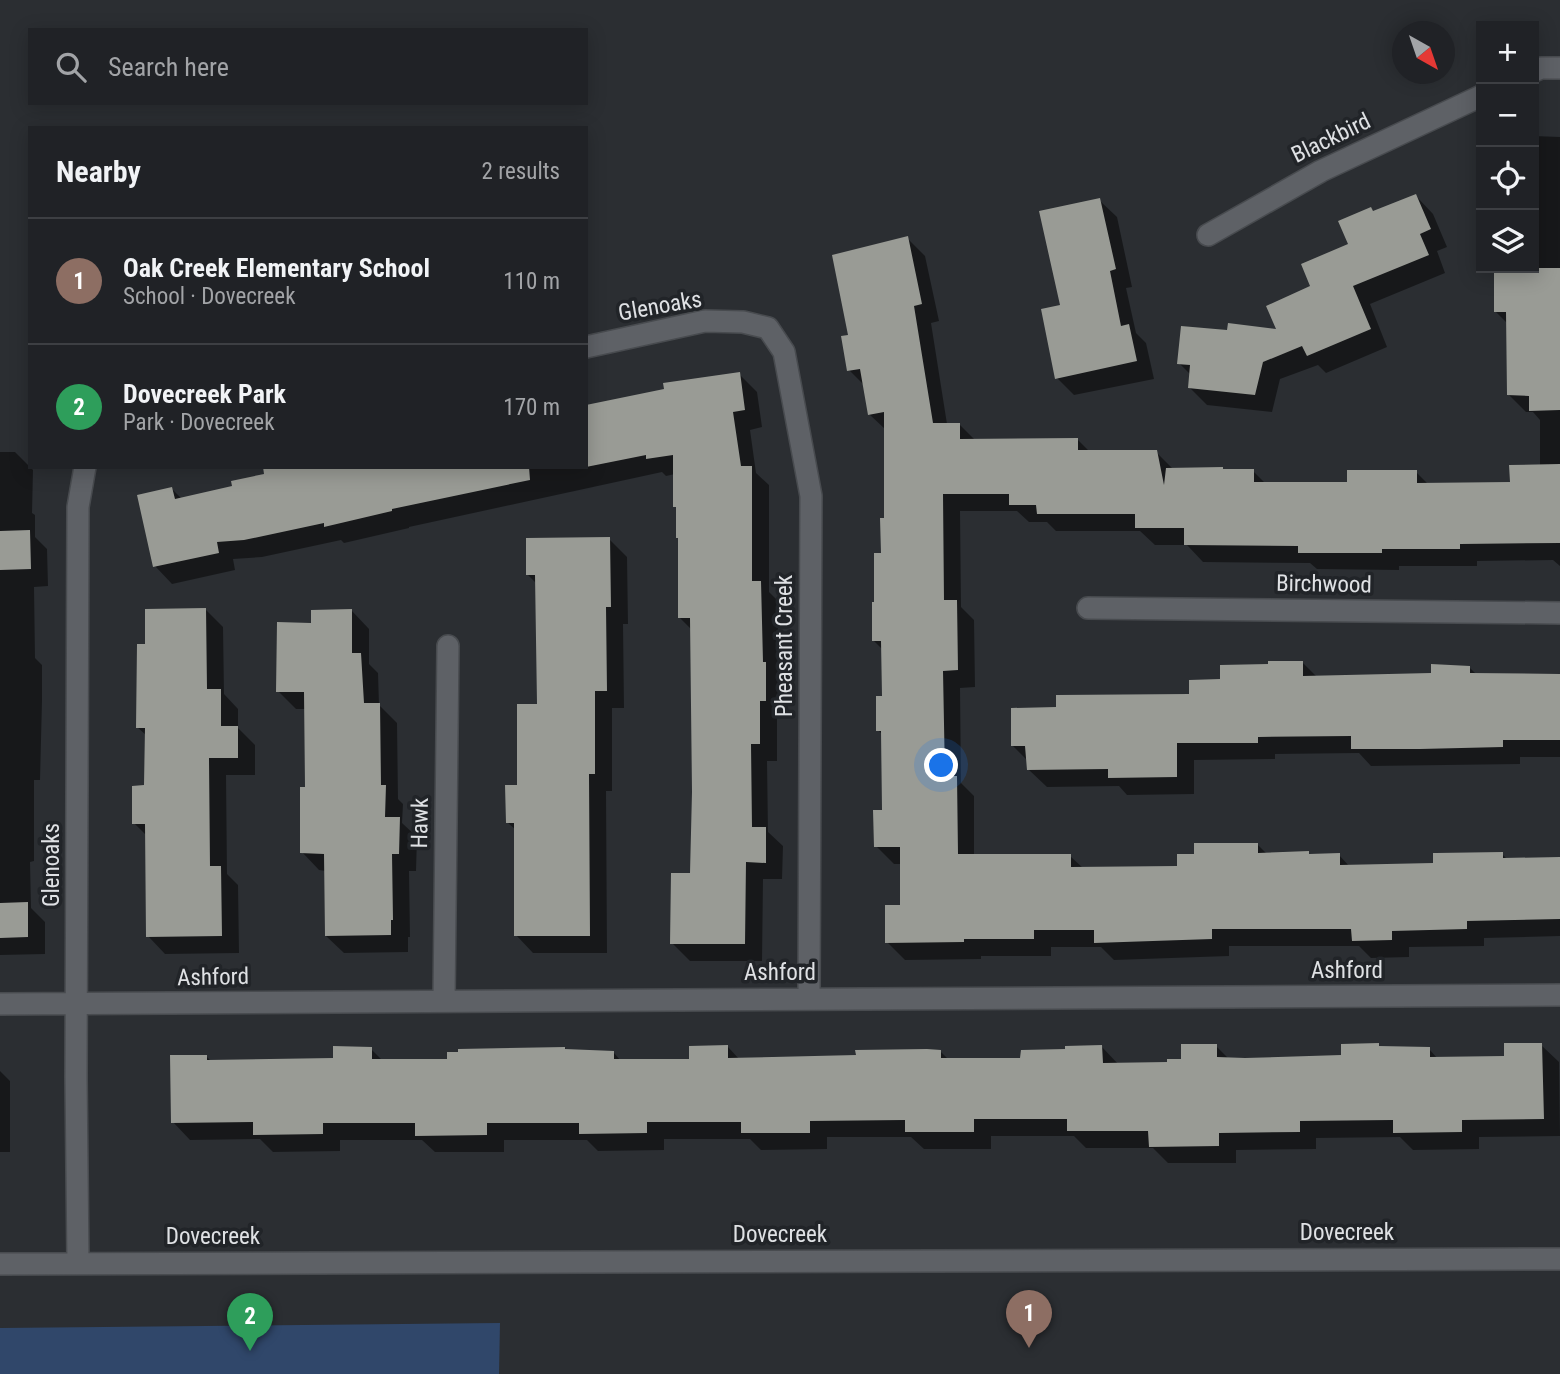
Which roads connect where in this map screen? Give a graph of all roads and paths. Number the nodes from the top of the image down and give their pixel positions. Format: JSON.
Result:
{"nodes":[{"id":1,"x":1560,"y":68,"type":"edge"},
{"id":2,"x":1539,"y":69,"type":"edge"},
{"id":3,"x":1476,"y":98,"type":"edge"},
{"id":4,"x":1208,"y":235,"type":"dead end"},
{"id":5,"x":743,"y":322,"type":"joint"},
{"id":6,"x":588,"y":346,"type":"edge"},
{"id":7,"x":85,"y":469,"type":"edge"},
{"id":8,"x":1088,"y":608,"type":"dead end"},
{"id":9,"x":1560,"y":613,"type":"edge"},
{"id":10,"x":448,"y":646,"type":"dead end"},
{"id":11,"x":1560,"y":995,"type":"edge"},
{"id":12,"x":809,"y":998,"type":"junction"},
{"id":13,"x":444,"y":1000,"type":"junction"},
{"id":14,"x":0,"y":1004,"type":"edge"},
{"id":15,"x":77,"y":1005,"type":"junction"},
{"id":16,"x":1560,"y":1259,"type":"edge"},
{"id":17,"x":78,"y":1263,"type":"junction"},
{"id":18,"x":0,"y":1264,"type":"edge"}],
"edges":[{"from":1,"to":2,"type":"street"},
{"from":3,"to":4,"type":"street","name":"Blackbird"},
{"from":5,"to":6,"type":"street","name":"Glenoaks"},
{"from":5,"to":12,"type":"street","name":"Pheasant Creek"},
{"from":7,"to":15,"type":"street","name":"Glenoaks"},
{"from":8,"to":9,"type":"street","name":"Birchwood"},
{"from":10,"to":13,"type":"street","name":"Hawk"},
{"from":11,"to":12,"type":"street","name":"Ashford"},
{"from":12,"to":13,"type":"street","name":"Ashford"},
{"from":13,"to":15,"type":"street","name":"Ashford"},
{"from":14,"to":15,"type":"street","name":"Ashford"},
{"from":15,"to":17,"type":"street","name":"Glenoaks"},
{"from":16,"to":17,"type":"street","name":"Dovecreek"},
{"from":17,"to":18,"type":"street","name":"Dovecreek"}]}
